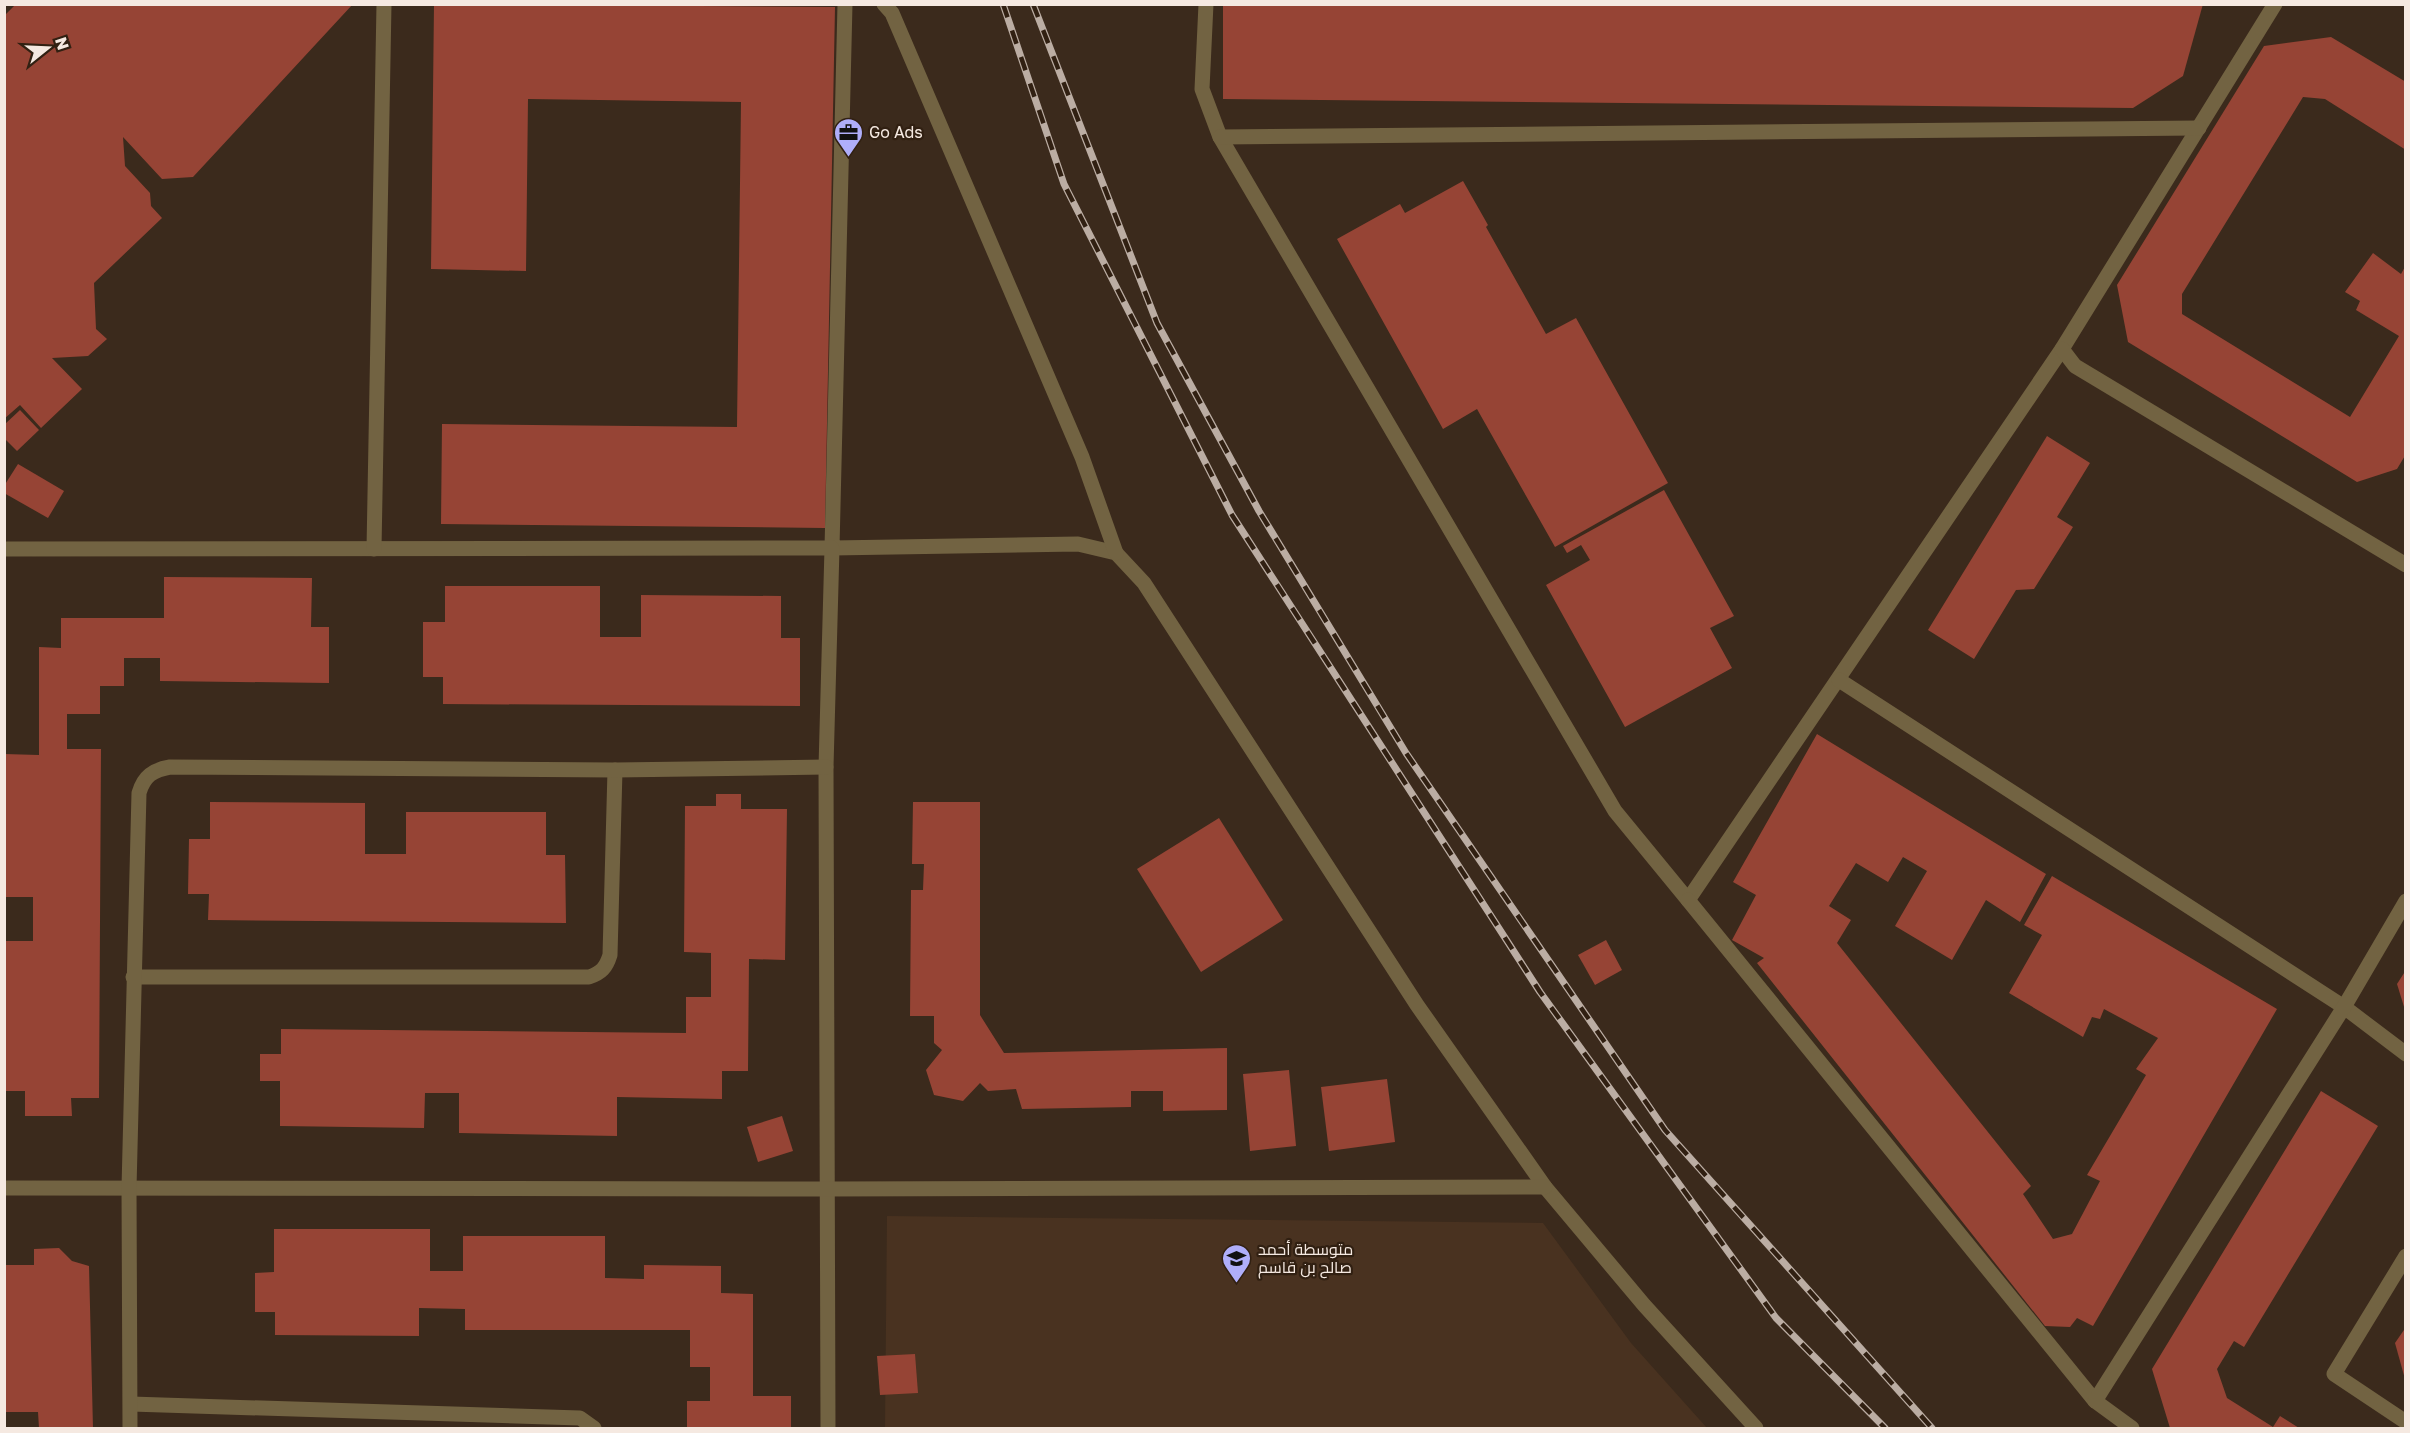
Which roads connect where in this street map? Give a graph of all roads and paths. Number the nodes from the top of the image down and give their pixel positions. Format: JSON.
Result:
{"nodes":[{"id":1,"x":384,"y":4,"type":"edge"},
{"id":2,"x":845,"y":4,"type":"edge"},
{"id":3,"x":884,"y":4,"type":"edge"},
{"id":4,"x":1206,"y":4,"type":"edge"},
{"id":5,"x":2275,"y":4,"type":"edge"},
{"id":6,"x":2199,"y":128,"type":"junction"},
{"id":7,"x":1220,"y":137,"type":"junction"},
{"id":8,"x":2062,"y":349,"type":"junction"},
{"id":9,"x":832,"y":548,"type":"junction"},
{"id":10,"x":4,"y":549,"type":"edge"},
{"id":11,"x":374,"y":549,"type":"junction"},
{"id":12,"x":1116,"y":553,"type":"junction"},
{"id":13,"x":2406,"y":565,"type":"edge"},
{"id":14,"x":1839,"y":680,"type":"junction"},
{"id":15,"x":826,"y":767,"type":"junction"},
{"id":16,"x":615,"y":770,"type":"junction"},
{"id":17,"x":1688,"y":900,"type":"junction"},
{"id":18,"x":2406,"y":901,"type":"edge"},
{"id":19,"x":133,"y":977,"type":"junction"},
{"id":20,"x":2344,"y":1007,"type":"junction"},
{"id":21,"x":2406,"y":1054,"type":"edge"},
{"id":22,"x":1545,"y":1187,"type":"junction"},
{"id":23,"x":4,"y":1188,"type":"edge"},
{"id":24,"x":129,"y":1188,"type":"junction"},
{"id":25,"x":828,"y":1189,"type":"junction"},
{"id":26,"x":2406,"y":1256,"type":"edge"},
{"id":27,"x":2095,"y":1401,"type":"junction"},
{"id":28,"x":131,"y":1404,"type":"junction"},
{"id":29,"x":2406,"y":1422,"type":"edge"},
{"id":30,"x":130,"y":1428,"type":"edge"},
{"id":31,"x":594,"y":1428,"type":"edge"},
{"id":32,"x":828,"y":1428,"type":"edge"},
{"id":33,"x":1755,"y":1428,"type":"edge"},
{"id":34,"x":2132,"y":1428,"type":"edge"}],
"edges":[{"from":1,"to":11,"type":"street"},
{"from":2,"to":9,"type":"street"},
{"from":3,"to":12,"type":"street"},
{"from":4,"to":7,"type":"street"},
{"from":5,"to":6,"type":"street"},
{"from":6,"to":7,"type":"street"},
{"from":6,"to":8,"type":"street"},
{"from":7,"to":17,"type":"street"},
{"from":8,"to":13,"type":"street"},
{"from":8,"to":14,"type":"street"},
{"from":9,"to":11,"type":"street"},
{"from":9,"to":12,"type":"street"},
{"from":9,"to":15,"type":"street"},
{"from":10,"to":11,"type":"street"},
{"from":12,"to":22,"type":"street"},
{"from":14,"to":17,"type":"street"},
{"from":14,"to":20,"type":"street"},
{"from":15,"to":16,"type":"street"},
{"from":15,"to":25,"type":"street"},
{"from":16,"to":19,"type":"street"},
{"from":16,"to":19,"type":"street"},
{"from":17,"to":27,"type":"street"},
{"from":18,"to":20,"type":"street"},
{"from":19,"to":24,"type":"street"},
{"from":20,"to":21,"type":"street"},
{"from":20,"to":27,"type":"street"},
{"from":22,"to":25,"type":"street"},
{"from":22,"to":33,"type":"street"},
{"from":23,"to":24,"type":"street"},
{"from":24,"to":25,"type":"street"},
{"from":24,"to":28,"type":"street"},
{"from":25,"to":32,"type":"street"},
{"from":26,"to":29,"type":"street"},
{"from":27,"to":34,"type":"street"},
{"from":28,"to":30,"type":"street"},
{"from":28,"to":31,"type":"street"}]}
